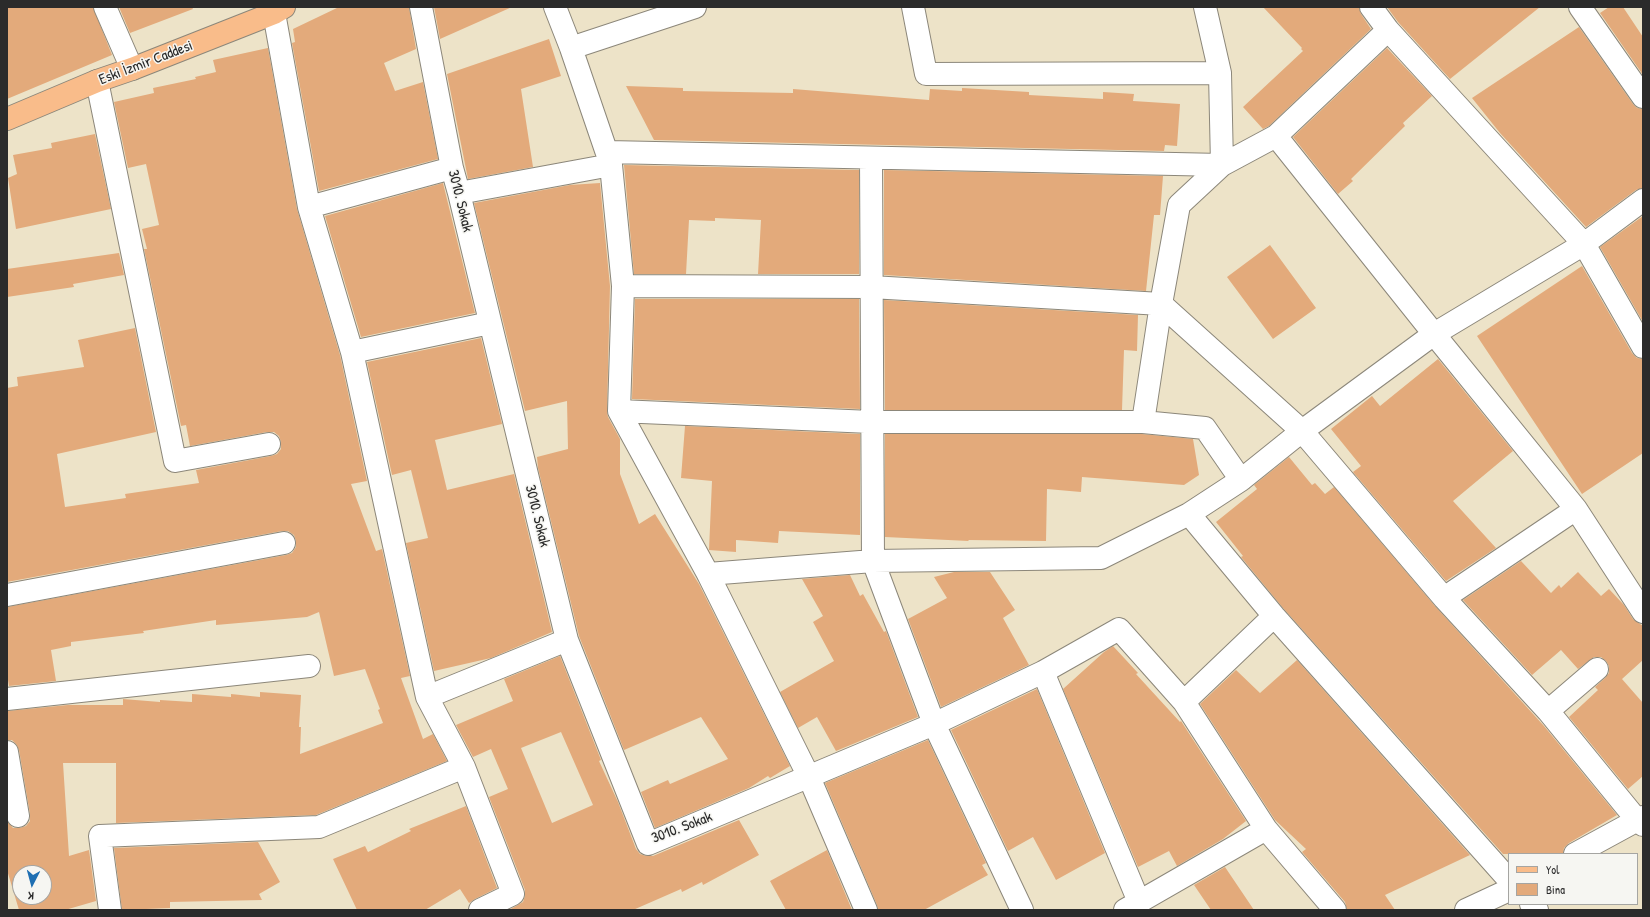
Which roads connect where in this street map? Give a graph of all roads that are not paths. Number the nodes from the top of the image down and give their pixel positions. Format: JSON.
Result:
{"nodes":[{"id":1,"x":105,"y":7,"type":"edge"},
{"id":2,"x":421,"y":7,"type":"edge"},
{"id":3,"x":555,"y":7,"type":"edge"},
{"id":4,"x":695,"y":7,"type":"edge"},
{"id":5,"x":914,"y":7,"type":"edge"},
{"id":6,"x":1205,"y":7,"type":"edge"},
{"id":7,"x":1371,"y":7,"type":"edge"},
{"id":8,"x":1580,"y":7,"type":"edge"},
{"id":9,"x":279,"y":10,"type":"edge"},
{"id":10,"x":1388,"y":30,"type":"junction"},
{"id":11,"x":571,"y":48,"type":"junction"},
{"id":12,"x":132,"y":69,"type":"junction"},
{"id":13,"x":1220,"y":73,"type":"junction"},
{"id":14,"x":97,"y":81,"type":"junction"},
{"id":15,"x":1643,"y":97,"type":"edge"},
{"id":16,"x":7,"y":119,"type":"edge"},
{"id":17,"x":1276,"y":136,"type":"junction"},
{"id":18,"x":609,"y":158,"type":"junction"},
{"id":19,"x":871,"y":158,"type":"junction"},
{"id":20,"x":1222,"y":165,"type":"junction"},
{"id":21,"x":452,"y":168,"type":"junction"},
{"id":22,"x":459,"y":193,"type":"junction"},
{"id":23,"x":1643,"y":200,"type":"edge"},
{"id":24,"x":310,"y":207,"type":"junction"},
{"id":25,"x":1584,"y":244,"type":"junction"},
{"id":26,"x":623,"y":286,"type":"junction"},
{"id":27,"x":871,"y":287,"type":"junction"},
{"id":28,"x":1161,"y":304,"type":"junction"},
{"id":29,"x":490,"y":323,"type":"junction"},
{"id":30,"x":1434,"y":334,"type":"junction"},
{"id":31,"x":1643,"y":346,"type":"edge"},
{"id":32,"x":352,"y":352,"type":"junction"},
{"id":33,"x":620,"y":411,"type":"junction"},
{"id":34,"x":871,"y":422,"type":"junction"},
{"id":35,"x":1143,"y":422,"type":"junction"},
{"id":36,"x":1302,"y":430,"type":"junction"},
{"id":37,"x":269,"y":444,"type":"dead end"},
{"id":38,"x":1241,"y":480,"type":"junction"},
{"id":39,"x":1576,"y":508,"type":"junction"},
{"id":40,"x":1189,"y":514,"type":"junction"},
{"id":41,"x":284,"y":543,"type":"dead end"},
{"id":42,"x":873,"y":561,"type":"junction"},
{"id":43,"x":708,"y":574,"type":"junction"},
{"id":44,"x":7,"y":594,"type":"edge"},
{"id":45,"x":1444,"y":598,"type":"junction"},
{"id":46,"x":1643,"y":612,"type":"edge"},
{"id":47,"x":1274,"y":616,"type":"junction"},
{"id":48,"x":567,"y":640,"type":"junction"},
{"id":49,"x":309,"y":666,"type":"dead end"},
{"id":50,"x":1597,"y":669,"type":"dead end"},
{"id":51,"x":1043,"y":672,"type":"junction"},
{"id":52,"x":427,"y":697,"type":"junction"},
{"id":53,"x":7,"y":699,"type":"edge"},
{"id":54,"x":1184,"y":702,"type":"junction"},
{"id":55,"x":1548,"y":711,"type":"junction"},
{"id":56,"x":934,"y":724,"type":"junction"},
{"id":57,"x":7,"y":752,"type":"edge"},
{"id":58,"x":464,"y":767,"type":"junction"},
{"id":59,"x":809,"y":777,"type":"junction"},
{"id":60,"x":18,"y":816,"type":"dead end"},
{"id":61,"x":1641,"y":820,"type":"edge"},
{"id":62,"x":1266,"y":829,"type":"junction"},
{"id":63,"x":1577,"y":853,"type":"edge"},
{"id":64,"x":1508,"y":879,"type":"edge"},
{"id":65,"x":1508,"y":890,"type":"edge"},
{"id":66,"x":1132,"y":906,"type":"edge"},
{"id":67,"x":110,"y":910,"type":"edge"},
{"id":68,"x":480,"y":910,"type":"edge"},
{"id":69,"x":866,"y":910,"type":"edge"},
{"id":70,"x":1022,"y":910,"type":"edge"},
{"id":71,"x":1335,"y":910,"type":"edge"},
{"id":72,"x":1466,"y":910,"type":"edge"}],
"edges":[{"from":1,"to":12,"type":"street"},
{"from":2,"to":21,"type":"street","name":"3010. Sokak"},
{"from":3,"to":11,"type":"street"},
{"from":4,"to":11,"type":"street"},
{"from":5,"to":13,"type":"street"},
{"from":6,"to":13,"type":"street"},
{"from":7,"to":10,"type":"street"},
{"from":8,"to":15,"type":"street"},
{"from":9,"to":12,"type":"main road","name":"Eski İzmir Caddesi"},
{"from":9,"to":24,"type":"street"},
{"from":10,"to":17,"type":"street"},
{"from":10,"to":25,"type":"street"},
{"from":11,"to":18,"type":"street"},
{"from":12,"to":14,"type":"main road","name":"Eski İzmir Caddesi"},
{"from":13,"to":20,"type":"street"},
{"from":14,"to":16,"type":"main road","name":"Eski İzmir Caddesi"},
{"from":14,"to":37,"type":"street"},
{"from":17,"to":20,"type":"street"},
{"from":17,"to":30,"type":"street"},
{"from":18,"to":19,"type":"street"},
{"from":18,"to":22,"type":"street"},
{"from":18,"to":26,"type":"street"},
{"from":19,"to":20,"type":"street"},
{"from":19,"to":27,"type":"street"},
{"from":20,"to":28,"type":"street"},
{"from":21,"to":22,"type":"street","name":"3010. Sokak"},
{"from":21,"to":24,"type":"street"},
{"from":22,"to":29,"type":"street","name":"3010. Sokak"},
{"from":23,"to":25,"type":"street"},
{"from":24,"to":32,"type":"street"},
{"from":25,"to":30,"type":"street"},
{"from":25,"to":31,"type":"street"},
{"from":26,"to":27,"type":"street"},
{"from":26,"to":33,"type":"street"},
{"from":27,"to":28,"type":"street"},
{"from":27,"to":34,"type":"street"},
{"from":28,"to":35,"type":"street"},
{"from":28,"to":36,"type":"street"},
{"from":29,"to":32,"type":"street"},
{"from":29,"to":48,"type":"street","name":"3010. Sokak"},
{"from":30,"to":36,"type":"street"},
{"from":30,"to":39,"type":"street"},
{"from":32,"to":52,"type":"street"},
{"from":33,"to":34,"type":"street"},
{"from":33,"to":43,"type":"street"},
{"from":34,"to":35,"type":"street"},
{"from":34,"to":42,"type":"street"},
{"from":35,"to":38,"type":"street"},
{"from":36,"to":38,"type":"street"},
{"from":36,"to":45,"type":"street"},
{"from":38,"to":40,"type":"street"},
{"from":39,"to":45,"type":"street"},
{"from":39,"to":46,"type":"street"},
{"from":40,"to":42,"type":"street"},
{"from":40,"to":47,"type":"street"},
{"from":41,"to":44,"type":"street"},
{"from":42,"to":43,"type":"street"},
{"from":42,"to":56,"type":"street"},
{"from":43,"to":59,"type":"street"},
{"from":45,"to":55,"type":"street"},
{"from":47,"to":54,"type":"street"},
{"from":47,"to":64,"type":"street"},
{"from":48,"to":52,"type":"street"},
{"from":48,"to":59,"type":"street","name":"3010. Sokak"},
{"from":49,"to":53,"type":"street"},
{"from":50,"to":55,"type":"street"},
{"from":51,"to":54,"type":"street"},
{"from":51,"to":56,"type":"street"},
{"from":51,"to":66,"type":"street"},
{"from":52,"to":58,"type":"street"},
{"from":54,"to":62,"type":"street"},
{"from":55,"to":61,"type":"street"},
{"from":56,"to":59,"type":"street"},
{"from":56,"to":70,"type":"street"},
{"from":57,"to":60,"type":"street"},
{"from":58,"to":67,"type":"street"},
{"from":58,"to":68,"type":"street"},
{"from":59,"to":69,"type":"street"},
{"from":61,"to":63,"type":"street"},
{"from":62,"to":66,"type":"street"},
{"from":62,"to":71,"type":"street"},
{"from":65,"to":72,"type":"street"}]}
